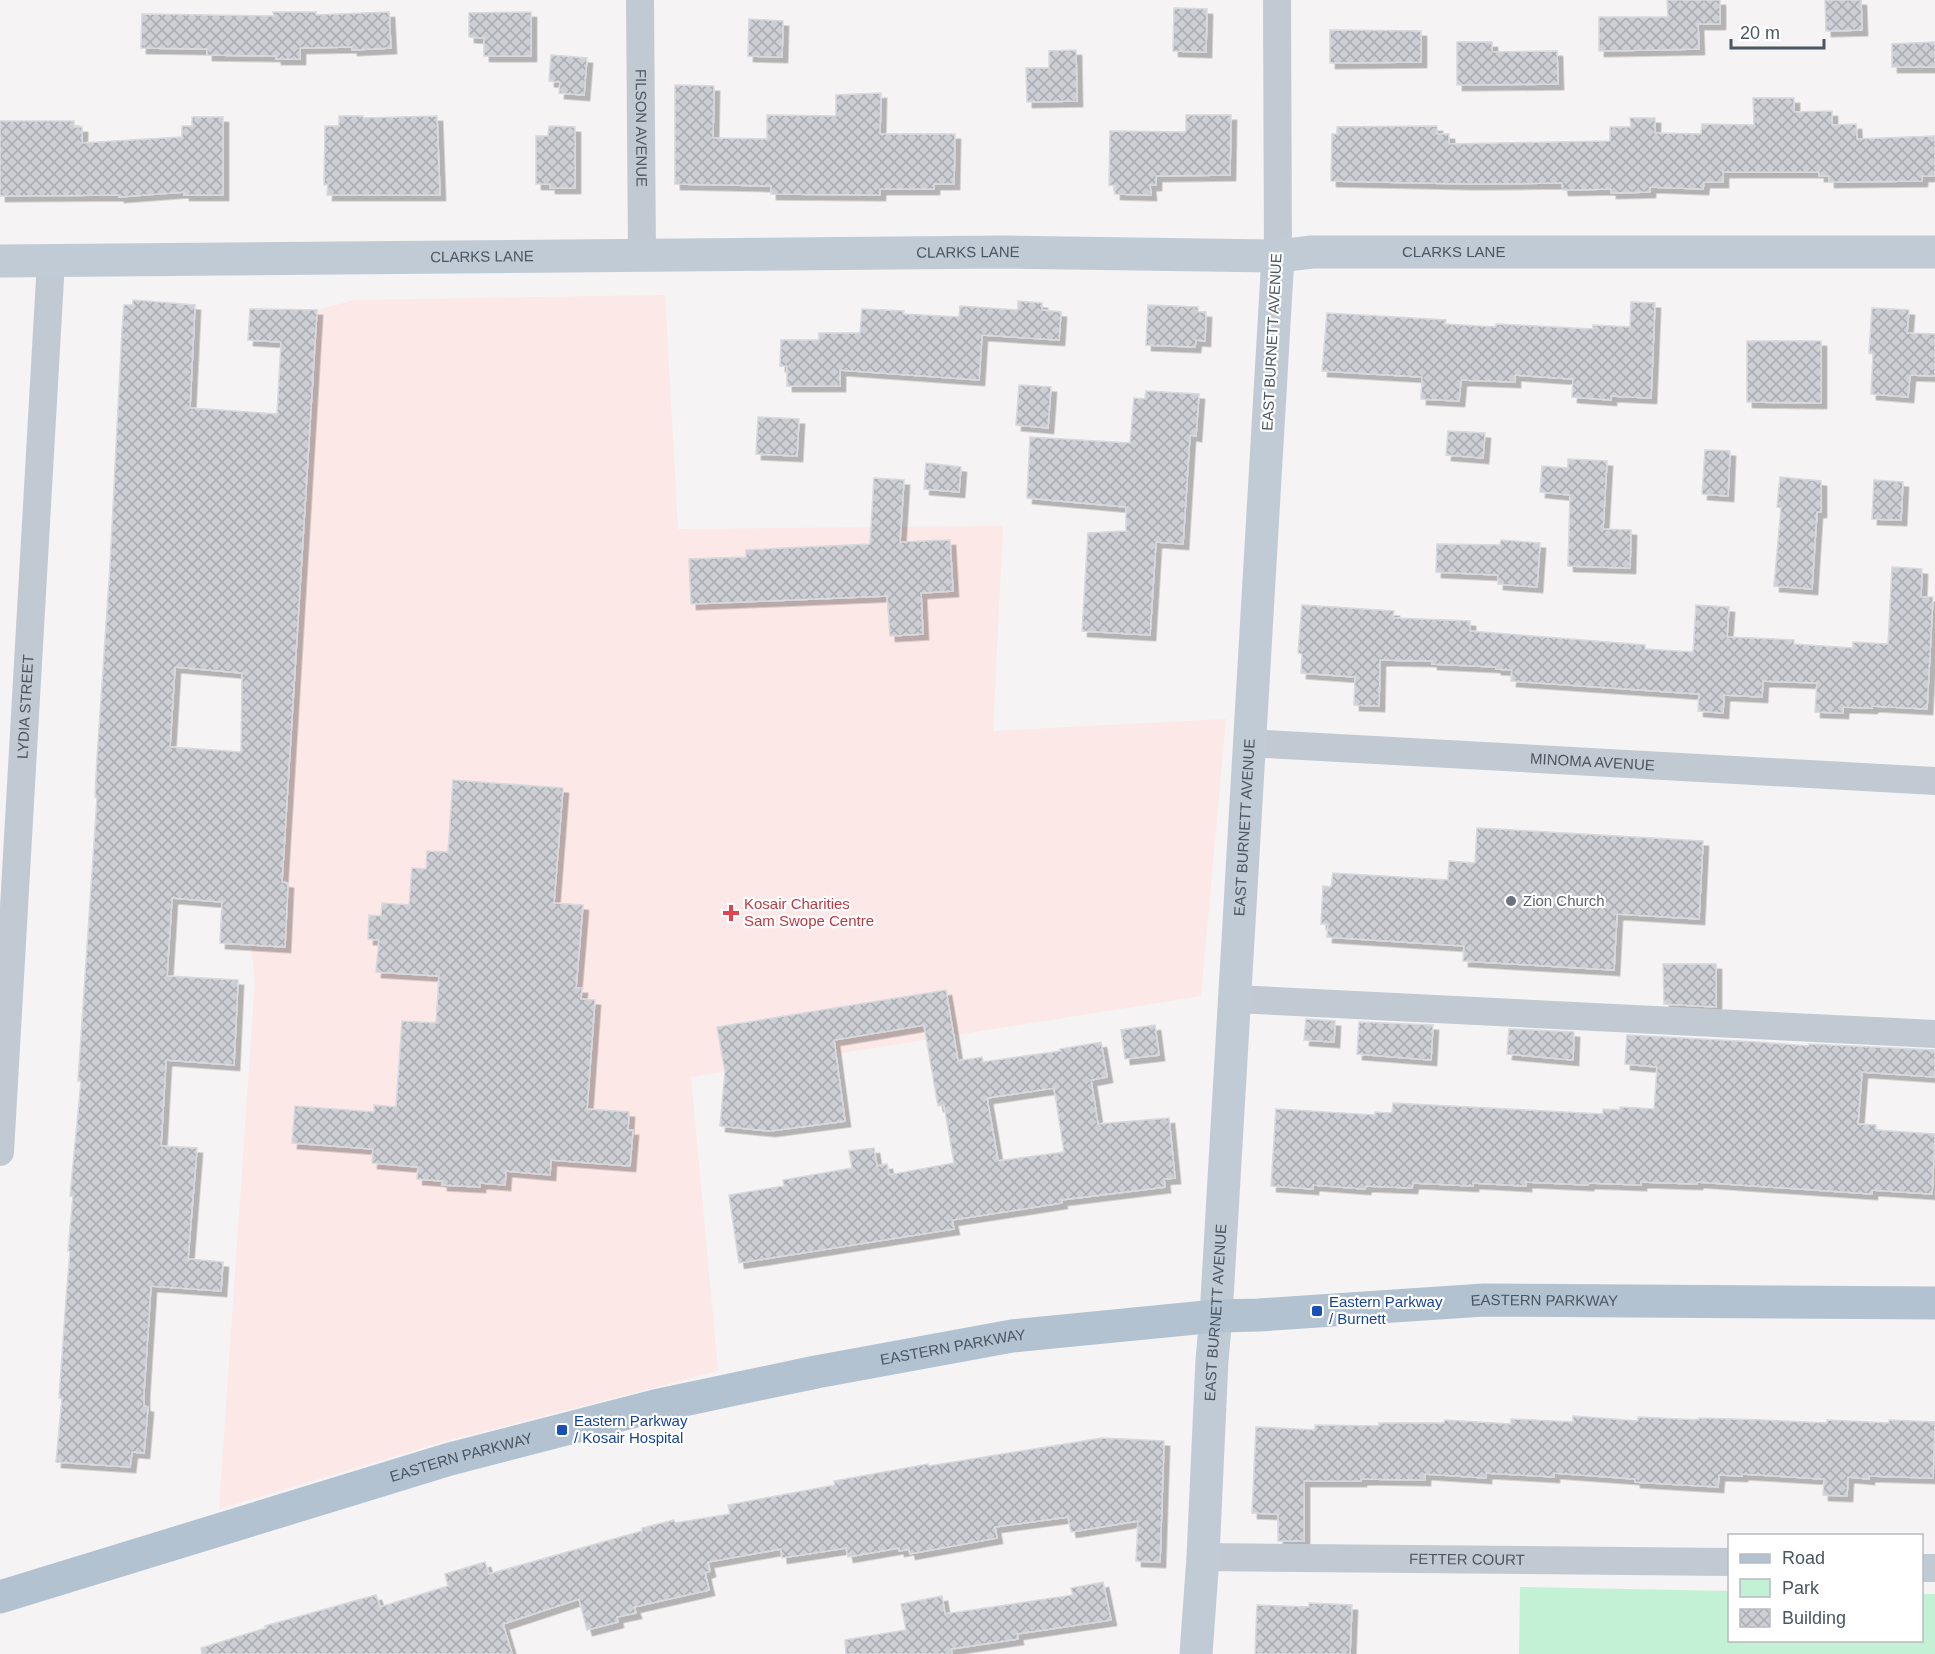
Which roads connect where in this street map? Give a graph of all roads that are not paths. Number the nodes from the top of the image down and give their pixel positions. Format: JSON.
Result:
{"nodes":[{"id":1,"x":640,"y":0,"type":"edge"},
{"id":2,"x":1277,"y":0,"type":"edge"},
{"id":3,"x":1935,"y":252,"type":"edge"},
{"id":4,"x":642,"y":255,"type":"junction"},
{"id":5,"x":1278,"y":256,"type":"junction"},
{"id":6,"x":0,"y":261,"type":"edge"},
{"id":7,"x":51,"y":261,"type":"junction"},
{"id":8,"x":1249,"y":743,"type":"junction"},
{"id":9,"x":1935,"y":782,"type":"edge"},
{"id":10,"x":1235,"y":999,"type":"junction"},
{"id":11,"x":1935,"y":1034,"type":"edge"},
{"id":12,"x":0,"y":1152,"type":"edge"},
{"id":13,"x":1935,"y":1303,"type":"edge"},
{"id":14,"x":1216,"y":1316,"type":"junction"},
{"id":15,"x":1203,"y":1557,"type":"junction"},
{"id":16,"x":1728,"y":1562,"type":"edge"},
{"id":17,"x":0,"y":1597,"type":"edge"},
{"id":18,"x":1196,"y":1654,"type":"edge"}],
"edges":[{"from":1,"to":4,"type":"street","name":"FILSON AVENUE"},
{"from":2,"to":5,"type":"street","name":"EAST BURNETT AVENUE"},
{"from":3,"to":5,"type":"street","name":"CLARKS LANE"},
{"from":4,"to":5,"type":"street","name":"CLARKS LANE"},
{"from":4,"to":7,"type":"street","name":"CLARKS LANE"},
{"from":5,"to":8,"type":"street","name":"EAST BURNETT AVENUE"},
{"from":6,"to":7,"type":"street","name":"CLARKS LANE"},
{"from":7,"to":12,"type":"street","name":"LYDIA STREET"},
{"from":8,"to":9,"type":"street","name":"MINOMA AVENUE"},
{"from":8,"to":10,"type":"street","name":"EAST BURNETT AVENUE"},
{"from":10,"to":11,"type":"street"},
{"from":10,"to":14,"type":"street","name":"EAST BURNETT AVENUE"},
{"from":13,"to":14,"type":"main road","name":"EASTERN PARKWAY"},
{"from":14,"to":15,"type":"street","name":"EAST BURNETT AVENUE"},
{"from":14,"to":17,"type":"main road","name":"EASTERN PARKWAY"},
{"from":15,"to":16,"type":"street","name":"FETTER COURT"},
{"from":15,"to":18,"type":"street","name":"EAST BURNETT AVENUE"}]}
